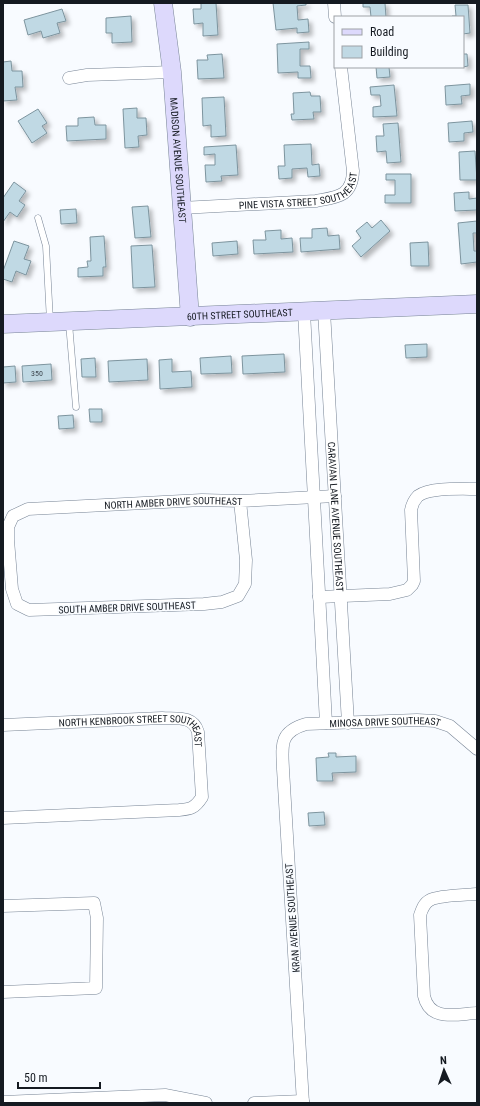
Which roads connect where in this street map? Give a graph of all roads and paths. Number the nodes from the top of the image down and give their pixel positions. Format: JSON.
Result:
{"nodes":[{"id":1,"x":163,"y":3,"type":"edge"},
{"id":2,"x":334,"y":3,"type":"edge"},
{"id":3,"x":335,"y":16,"type":"edge"},
{"id":4,"x":341,"y":68,"type":"edge"},
{"id":5,"x":172,"y":72,"type":"junction"},
{"id":6,"x":69,"y":78,"type":"dead end"},
{"id":7,"x":181,"y":208,"type":"junction"},
{"id":8,"x":38,"y":218,"type":"dead end"},
{"id":9,"x":477,"y":304,"type":"edge"},
{"id":10,"x":324,"y":311,"type":"junction"},
{"id":11,"x":304,"y":312,"type":"junction"},
{"id":12,"x":190,"y":317,"type":"junction"},
{"id":13,"x":50,"y":322,"type":"junction"},
{"id":14,"x":69,"y":322,"type":"junction"},
{"id":15,"x":3,"y":324,"type":"edge"},
{"id":16,"x":76,"y":407,"type":"dead end"},
{"id":17,"x":477,"y":489,"type":"edge"},
{"id":18,"x":335,"y":496,"type":"junction"},
{"id":19,"x":314,"y":497,"type":"junction"},
{"id":20,"x":240,"y":501,"type":"junction"},
{"id":21,"x":341,"y":597,"type":"junction"},
{"id":22,"x":319,"y":598,"type":"junction"},
{"id":23,"x":17,"y":604,"type":"joint"},
{"id":24,"x":326,"y":723,"type":"junction"},
{"id":25,"x":348,"y":723,"type":"junction"},
{"id":26,"x":3,"y":725,"type":"edge"},
{"id":27,"x":288,"y":734,"type":"joint"},
{"id":28,"x":477,"y":749,"type":"edge"},
{"id":29,"x":3,"y":818,"type":"edge"},
{"id":30,"x":477,"y":894,"type":"edge"},
{"id":31,"x":3,"y":906,"type":"edge"},
{"id":32,"x":3,"y":992,"type":"edge"},
{"id":33,"x":477,"y":1013,"type":"edge"},
{"id":34,"x":152,"y":1099,"type":"edge"},
{"id":35,"x":86,"y":1100,"type":"edge"},
{"id":36,"x":3,"y":1102,"type":"edge"},
{"id":37,"x":303,"y":1102,"type":"edge"},
{"id":38,"x":206,"y":1103,"type":"edge"},
{"id":39,"x":254,"y":1103,"type":"edge"}],
"edges":[{"from":1,"to":5,"type":"main road","name":"MADISON AVENUE SOUTHEAST"},
{"from":2,"to":3,"type":"street"},
{"from":4,"to":7,"type":"street","name":"PINE VISTA STREET SOUTHEAST"},
{"from":5,"to":6,"type":"street"},
{"from":5,"to":7,"type":"main road","name":"MADISON AVENUE SOUTHEAST"},
{"from":7,"to":12,"type":"main road","name":"MADISON AVENUE SOUTHEAST"},
{"from":8,"to":13,"type":"lane"},
{"from":9,"to":10,"type":"main road","name":"60TH STREET SOUTHEAST"},
{"from":10,"to":11,"type":"main road","name":"60TH STREET SOUTHEAST"},
{"from":10,"to":18,"type":"street","name":"CARAVAN LANE AVENUE SOUTHEAST"},
{"from":11,"to":12,"type":"main road","name":"60TH STREET SOUTHEAST"},
{"from":11,"to":19,"type":"street","name":"CARAVAN LANE AVENUE SOUTHEAST"},
{"from":12,"to":14,"type":"main road","name":"60TH STREET SOUTHEAST"},
{"from":13,"to":14,"type":"main road","name":"60TH STREET SOUTHEAST"},
{"from":13,"to":15,"type":"main road","name":"60TH STREET SOUTHEAST"},
{"from":14,"to":16,"type":"lane"},
{"from":17,"to":21,"type":"street"},
{"from":18,"to":19,"type":"street","name":"NORTH AMBER DRIVE SOUTHEAST"},
{"from":18,"to":21,"type":"street","name":"CARAVAN LANE AVENUE SOUTHEAST"},
{"from":19,"to":20,"type":"street","name":"NORTH AMBER DRIVE SOUTHEAST"},
{"from":19,"to":22,"type":"street","name":"CARAVAN LANE AVENUE SOUTHEAST"},
{"from":20,"to":23,"type":"street","name":"NORTH AMBER DRIVE SOUTHEAST"},
{"from":20,"to":23,"type":"street","name":"SOUTH AMBER DRIVE SOUTHEAST"},
{"from":21,"to":22,"type":"street"},
{"from":21,"to":25,"type":"street","name":"CARAVAN LANE AVENUE SOUTHEAST"},
{"from":22,"to":24,"type":"street","name":"CARAVAN LANE AVENUE SOUTHEAST"},
{"from":24,"to":25,"type":"street","name":"MINOSA DRIVE SOUTHEAST"},
{"from":24,"to":27,"type":"street","name":"MINOSA DRIVE SOUTHEAST"},
{"from":25,"to":28,"type":"street","name":"MINOSA DRIVE SOUTHEAST"},
{"from":26,"to":29,"type":"street","name":"NORTH KENBROOK STREET SOUTHEAST"},
{"from":27,"to":37,"type":"street","name":"KRAN AVENUE SOUTHEAST"},
{"from":30,"to":33,"type":"street"},
{"from":31,"to":32,"type":"street"},
{"from":34,"to":35,"type":"street"},
{"from":34,"to":38,"type":"street"},
{"from":35,"to":36,"type":"street"},
{"from":37,"to":39,"type":"street"}]}
